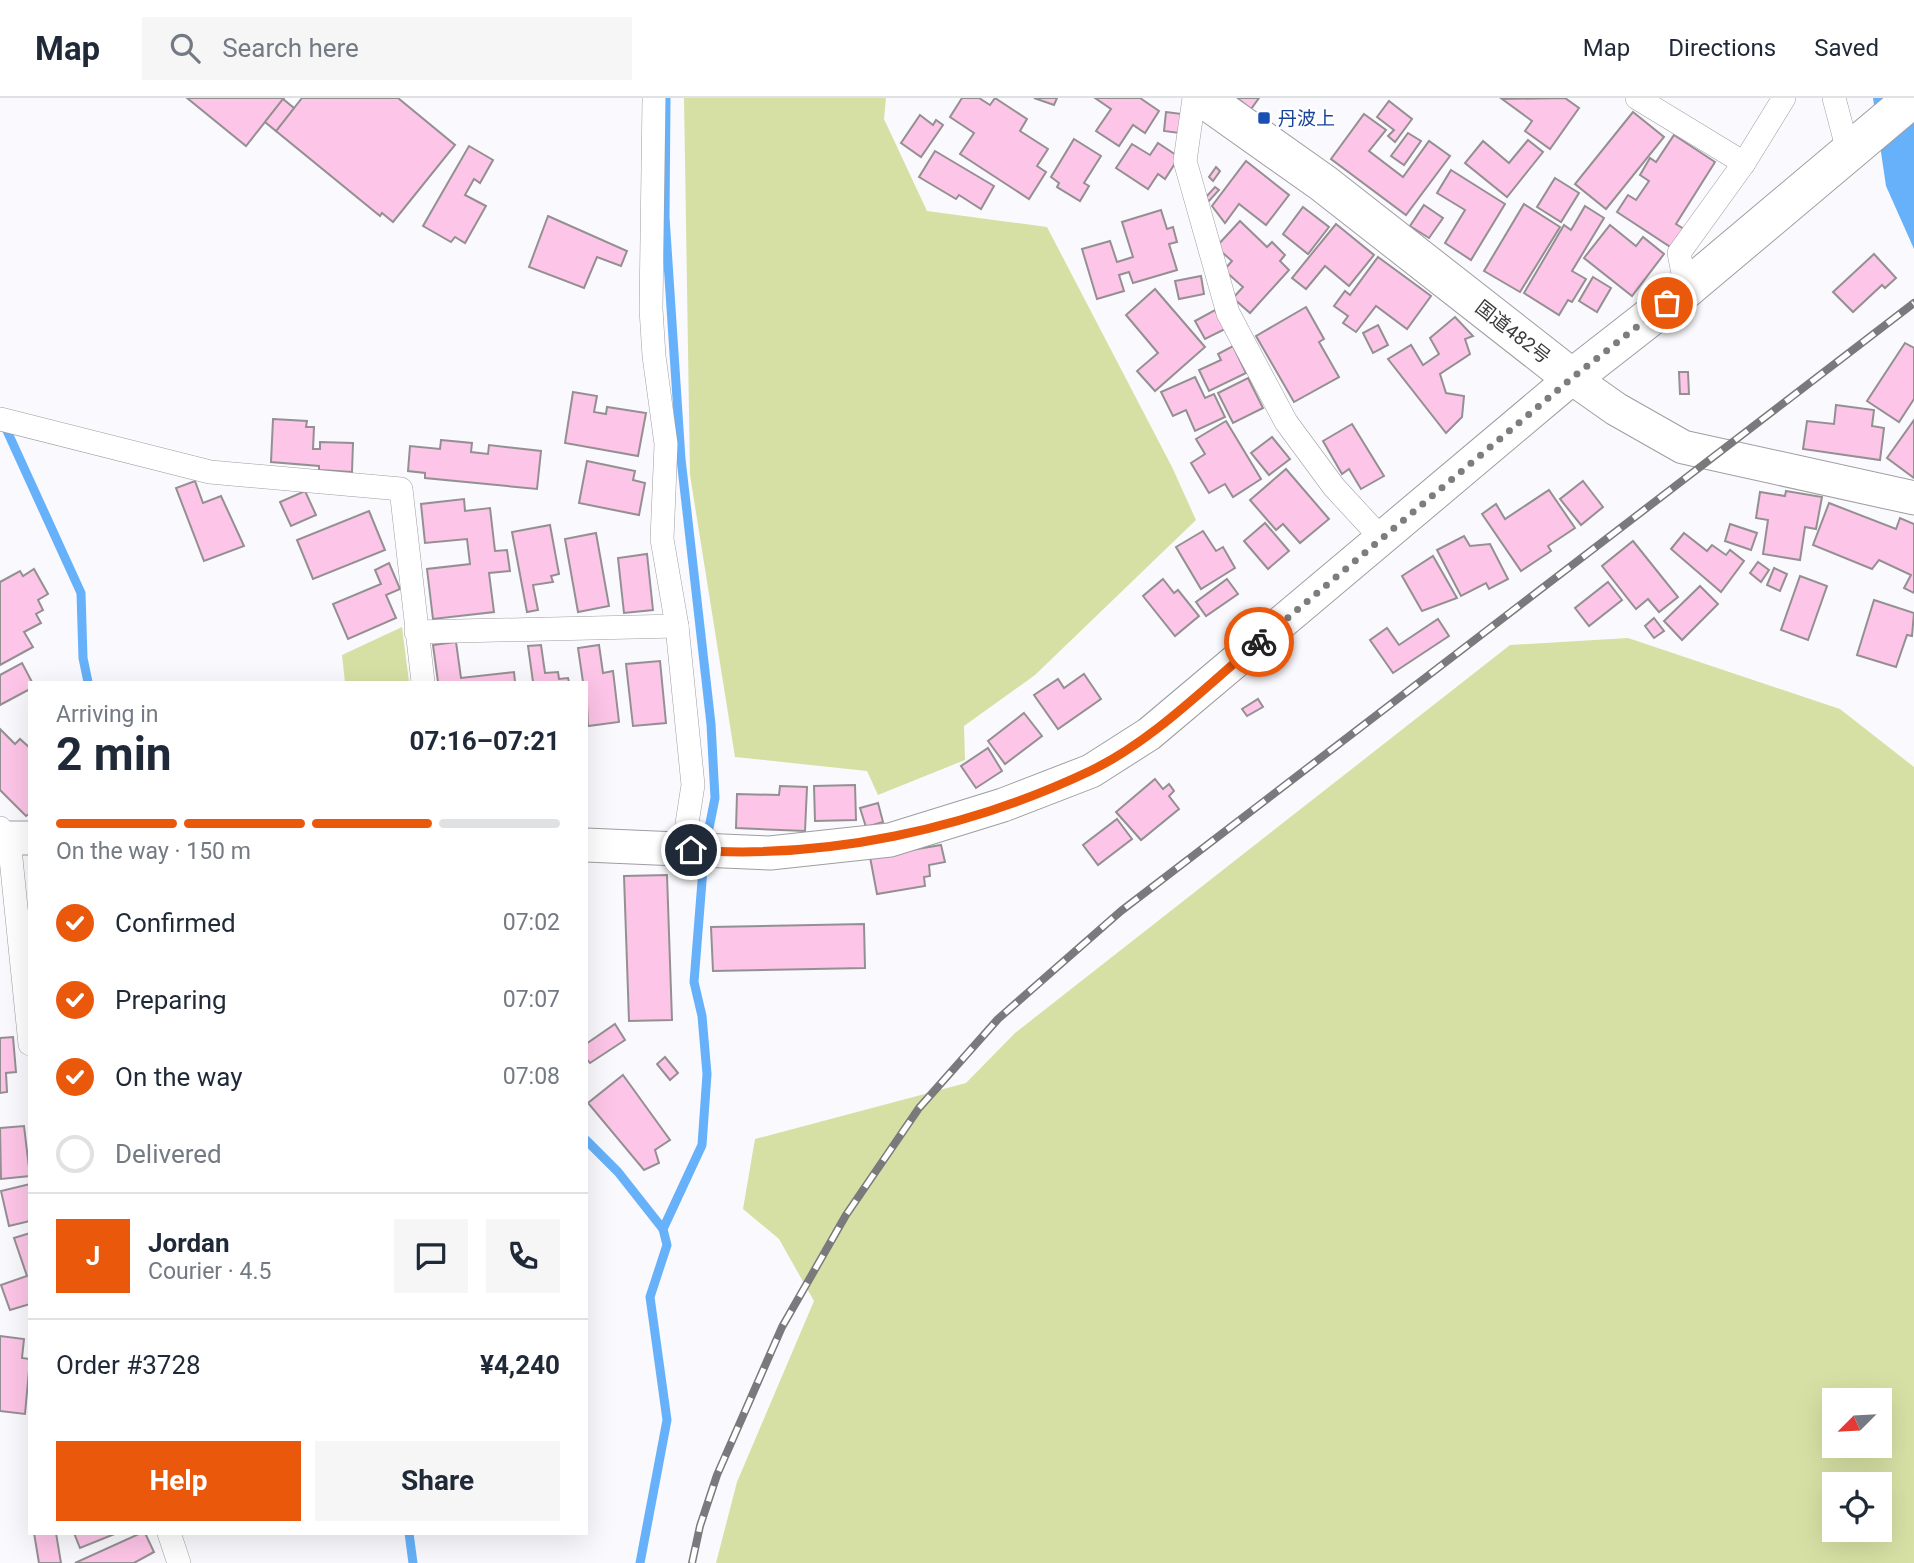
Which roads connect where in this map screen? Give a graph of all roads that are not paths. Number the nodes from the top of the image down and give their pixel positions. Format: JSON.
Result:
{"nodes":[{"id":1,"x":654,"y":98,"type":"edge"},
{"id":2,"x":1194,"y":98,"type":"edge"},
{"id":3,"x":1203,"y":98,"type":"edge"},
{"id":4,"x":1637,"y":98,"type":"edge"},
{"id":5,"x":1784,"y":98,"type":"edge"},
{"id":6,"x":1834,"y":98,"type":"edge"},
{"id":7,"x":1913,"y":98,"type":"edge"},
{"id":8,"x":1856,"y":145,"type":"junction"},
{"id":9,"x":1744,"y":163,"type":"junction"},
{"id":10,"x":1686,"y":289,"type":"junction"},
{"id":11,"x":1572,"y":378,"type":"junction"},
{"id":12,"x":8,"y":421,"type":"edge"},
{"id":13,"x":1914,"y":498,"type":"edge"},
{"id":14,"x":1382,"y":539,"type":"junction"},
{"id":15,"x":677,"y":626,"type":"junction"},
{"id":16,"x":416,"y":632,"type":"junction"},
{"id":17,"x":423,"y":681,"type":"edge"},
{"id":18,"x":10,"y":836,"type":"edge"},
{"id":19,"x":588,"y":845,"type":"edge"},
{"id":20,"x":697,"y":850,"type":"junction"},
{"id":21,"x":28,"y":1023,"type":"edge"},
{"id":22,"x":170,"y":1535,"type":"edge"},
{"id":23,"x":179,"y":1563,"type":"edge"}],
"edges":[{"from":1,"to":15,"type":"street"},
{"from":2,"to":14,"type":"street"},
{"from":3,"to":11,"type":"highway","name":"国道482号"},
{"from":4,"to":9,"type":"street"},
{"from":5,"to":9,"type":"street"},
{"from":6,"to":8,"type":"street"},
{"from":7,"to":8,"type":"highway"},
{"from":8,"to":10,"type":"highway"},
{"from":9,"to":10,"type":"street"},
{"from":10,"to":11,"type":"highway"},
{"from":11,"to":13,"type":"main road"},
{"from":11,"to":14,"type":"main road"},
{"from":12,"to":16,"type":"street"},
{"from":14,"to":20,"type":"main road"},
{"from":15,"to":16,"type":"street"},
{"from":15,"to":20,"type":"street"},
{"from":16,"to":17,"type":"street"},
{"from":18,"to":21,"type":"street"},
{"from":19,"to":20,"type":"main road"},
{"from":22,"to":23,"type":"street"}]}
